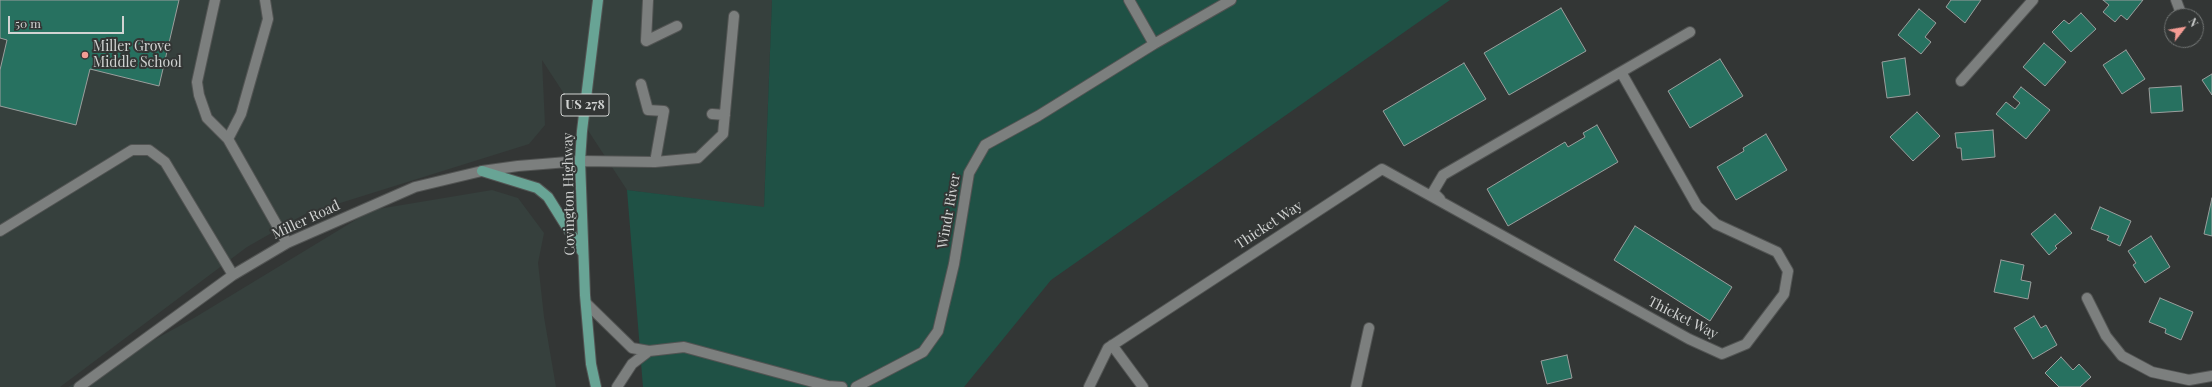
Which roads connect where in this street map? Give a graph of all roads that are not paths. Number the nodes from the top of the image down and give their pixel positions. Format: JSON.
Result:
{"nodes":[{"id":1,"x":215,"y":0,"type":"edge"},
{"id":2,"x":265,"y":0,"type":"edge"},
{"id":3,"x":598,"y":0,"type":"edge"},
{"id":4,"x":648,"y":0,"type":"edge"},
{"id":5,"x":1129,"y":0,"type":"edge"},
{"id":6,"x":1231,"y":0,"type":"edge"},
{"id":7,"x":2033,"y":0,"type":"edge"},
{"id":8,"x":734,"y":16,"type":"dead end"},
{"id":9,"x":677,"y":26,"type":"dead end"},
{"id":10,"x":1690,"y":32,"type":"dead end"},
{"id":11,"x":1154,"y":44,"type":"junction"},
{"id":12,"x":1621,"y":72,"type":"junction"},
{"id":13,"x":1961,"y":81,"type":"dead end"},
{"id":14,"x":641,"y":84,"type":"dead end"},
{"id":15,"x":712,"y":114,"type":"dead end"},
{"id":16,"x":724,"y":115,"type":"junction"},
{"id":17,"x":228,"y":139,"type":"junction"},
{"id":18,"x":580,"y":161,"type":"junction"},
{"id":19,"x":655,"y":162,"type":"junction"},
{"id":20,"x":482,"y":171,"type":"junction"},
{"id":21,"x":1445,"y":203,"type":"junction"},
{"id":22,"x":0,"y":231,"type":"edge"},
{"id":23,"x":287,"y":243,"type":"junction"},
{"id":24,"x":584,"y":255,"type":"junction"},
{"id":25,"x":232,"y":275,"type":"junction"},
{"id":26,"x":2087,"y":298,"type":"dead end"},
{"id":27,"x":586,"y":303,"type":"junction"},
{"id":28,"x":1369,"y":328,"type":"dead end"},
{"id":29,"x":1112,"y":345,"type":"junction"},
{"id":30,"x":649,"y":351,"type":"junction"},
{"id":31,"x":2212,"y":376,"type":"edge"},
{"id":32,"x":79,"y":387,"type":"edge"},
{"id":33,"x":596,"y":387,"type":"edge"},
{"id":34,"x":617,"y":387,"type":"edge"},
{"id":35,"x":842,"y":387,"type":"edge"},
{"id":36,"x":856,"y":387,"type":"edge"},
{"id":37,"x":1089,"y":387,"type":"edge"},
{"id":38,"x":1143,"y":387,"type":"edge"},
{"id":39,"x":1356,"y":387,"type":"edge"}],
"edges":[{"from":1,"to":17,"type":"street"},
{"from":2,"to":17,"type":"street"},
{"from":3,"to":18,"type":"main road","name":"Covington Highway","number":"US 278"},
{"from":4,"to":9,"type":"street"},
{"from":5,"to":11,"type":"street"},
{"from":6,"to":11,"type":"street","name":"Windr River"},
{"from":7,"to":13,"type":"street"},
{"from":8,"to":16,"type":"street","name":"Miller Road"},
{"from":10,"to":12,"type":"street"},
{"from":11,"to":36,"type":"street","name":"Windr River"},
{"from":12,"to":21,"type":"street"},
{"from":12,"to":21,"type":"street","name":"Thicket Way"},
{"from":14,"to":19,"type":"street"},
{"from":15,"to":16,"type":"street"},
{"from":16,"to":19,"type":"street","name":"Miller Road"},
{"from":17,"to":23,"type":"street"},
{"from":18,"to":19,"type":"street","name":"Miller Road"},
{"from":18,"to":20,"type":"street","name":"Miller Road"},
{"from":18,"to":24,"type":"main road","name":"Covington Highway","number":"US 278"},
{"from":20,"to":23,"type":"street","name":"Miller Road"},
{"from":20,"to":24,"type":"main road"},
{"from":21,"to":29,"type":"street","name":"Thicket Way"},
{"from":22,"to":25,"type":"street"},
{"from":23,"to":25,"type":"street","name":"Miller Road"},
{"from":24,"to":27,"type":"main road","name":"Covington Highway","number":"US 278"},
{"from":25,"to":32,"type":"street","name":"Miller Road"},
{"from":26,"to":31,"type":"street"},
{"from":27,"to":30,"type":"street"},
{"from":27,"to":33,"type":"main road","name":"Covington Highway","number":"US 278"},
{"from":28,"to":39,"type":"street"},
{"from":29,"to":37,"type":"street","name":"Thicket Way"},
{"from":29,"to":38,"type":"street"},
{"from":30,"to":34,"type":"street"},
{"from":30,"to":35,"type":"street"}]}
